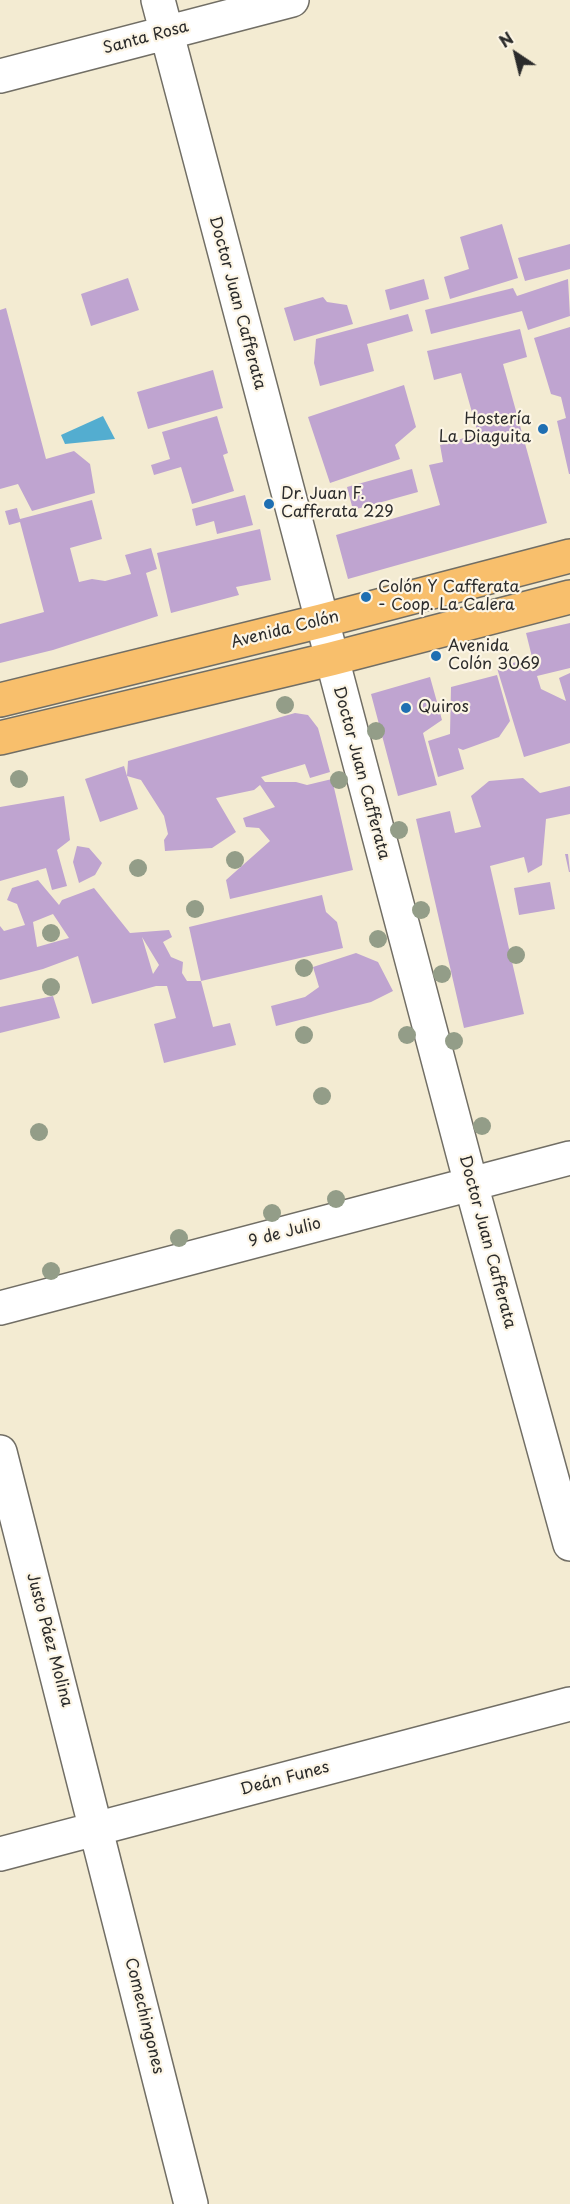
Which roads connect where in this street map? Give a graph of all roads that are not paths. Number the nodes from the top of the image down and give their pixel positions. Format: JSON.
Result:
{"nodes":[{"id":1,"x":158,"y":0,"type":"edge"},
{"id":2,"x":292,"y":0,"type":"edge"},
{"id":3,"x":166,"y":33,"type":"junction"},
{"id":4,"x":0,"y":76,"type":"edge"},
{"id":5,"x":570,"y":556,"type":"edge"},
{"id":6,"x":570,"y":597,"type":"edge"},
{"id":7,"x":321,"y":621,"type":"junction"},
{"id":8,"x":331,"y":659,"type":"junction"},
{"id":9,"x":0,"y":700,"type":"edge"},
{"id":10,"x":0,"y":738,"type":"edge"},
{"id":11,"x":570,"y":1158,"type":"edge"},
{"id":12,"x":471,"y":1184,"type":"junction"},
{"id":13,"x":0,"y":1308,"type":"edge"},
{"id":14,"x":0,"y":1452,"type":"edge"},
{"id":15,"x":570,"y":1544,"type":"edge"},
{"id":16,"x":570,"y":1704,"type":"edge"},
{"id":17,"x":98,"y":1828,"type":"junction"},
{"id":18,"x":0,"y":1854,"type":"edge"},
{"id":19,"x":191,"y":2204,"type":"edge"}],
"edges":[{"from":1,"to":3,"type":"street","name":"Doctor Juan Cafferata"},
{"from":2,"to":3,"type":"street","name":"Santa Rosa"},
{"from":3,"to":4,"type":"street","name":"Santa Rosa"},
{"from":3,"to":7,"type":"street","name":"Doctor Juan Cafferata"},
{"from":5,"to":7,"type":"main road","name":"Avenida Colón"},
{"from":6,"to":8,"type":"main road"},
{"from":7,"to":8,"type":"street","name":"Doctor Juan Cafferata"},
{"from":7,"to":9,"type":"main road","name":"Avenida Colón"},
{"from":8,"to":10,"type":"main road"},
{"from":8,"to":12,"type":"street","name":"Doctor Juan Cafferata"},
{"from":11,"to":12,"type":"street","name":"9 de Julio"},
{"from":12,"to":13,"type":"street","name":"9 de Julio"},
{"from":12,"to":15,"type":"street","name":"Doctor Juan Cafferata"},
{"from":14,"to":17,"type":"street","name":"Justo Páez Molina"},
{"from":16,"to":17,"type":"street","name":"Deán Funes"},
{"from":17,"to":18,"type":"street","name":"Deán Funes"},
{"from":17,"to":19,"type":"street","name":"Comechingones"}]}
